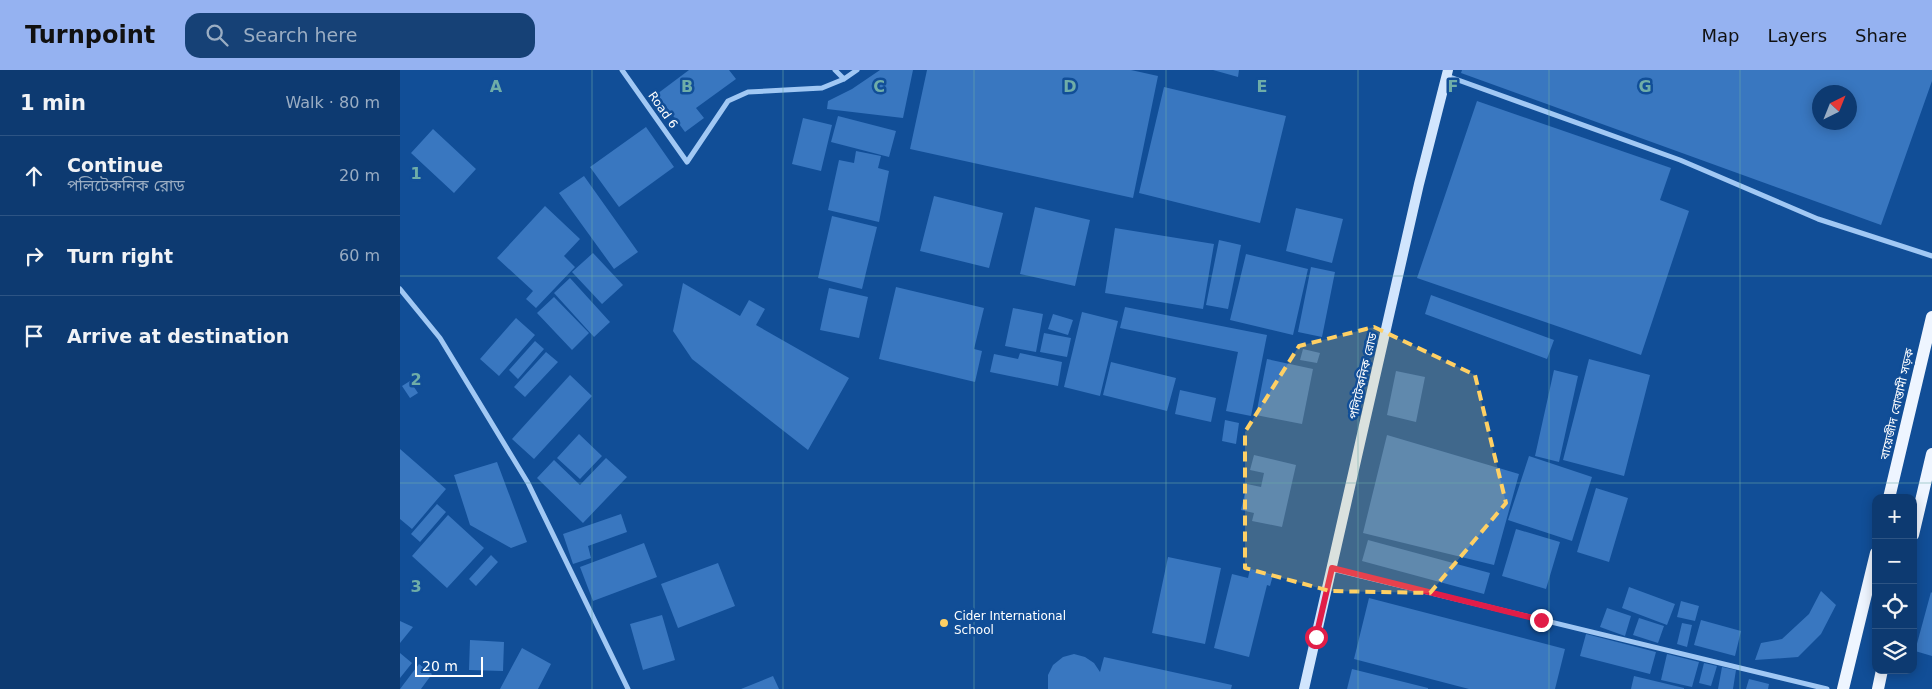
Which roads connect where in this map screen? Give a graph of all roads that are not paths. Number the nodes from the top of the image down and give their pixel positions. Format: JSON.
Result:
{"nodes":[{"id":1,"x":622,"y":70,"type":"edge"},
{"id":2,"x":835,"y":70,"type":"edge"},
{"id":3,"x":857,"y":70,"type":"edge"},
{"id":4,"x":1448,"y":73,"type":"edge"},
{"id":5,"x":844,"y":79,"type":"junction"},
{"id":6,"x":1932,"y":256,"type":"edge"},
{"id":7,"x":400,"y":289,"type":"edge"},
{"id":8,"x":1932,"y":317,"type":"edge"},
{"id":9,"x":1932,"y":454,"type":"edge"},
{"id":10,"x":1890,"y":494,"type":"edge"},
{"id":11,"x":1917,"y":518,"type":"edge"},
{"id":12,"x":1332,"y":568,"type":"junction"},
{"id":13,"x":1872,"y":570,"type":"edge"},
{"id":14,"x":1881,"y":674,"type":"edge"},
{"id":15,"x":628,"y":689,"type":"edge"},
{"id":16,"x":1304,"y":689,"type":"edge"},
{"id":17,"x":1827,"y":689,"type":"edge"},
{"id":18,"x":1843,"y":689,"type":"edge"},
{"id":19,"x":1878,"y":689,"type":"edge"}],
"edges":[{"from":1,"to":5,"type":"street","name":"Road 6"},
{"from":2,"to":5,"type":"street"},
{"from":3,"to":5,"type":"street"},
{"from":4,"to":6,"type":"street"},
{"from":4,"to":12,"type":"main road","name":"পলিটেকনিক রোড"},
{"from":7,"to":15,"type":"street"},
{"from":8,"to":10,"type":"main road","name":"বায়েজীদ বোস্তামী সড়ক"},
{"from":9,"to":11,"type":"main road"},
{"from":12,"to":16,"type":"main road","name":"পলিটেকনিক রোড"},
{"from":12,"to":17,"type":"street"},
{"from":13,"to":18,"type":"main road"},
{"from":14,"to":19,"type":"main road"}]}
